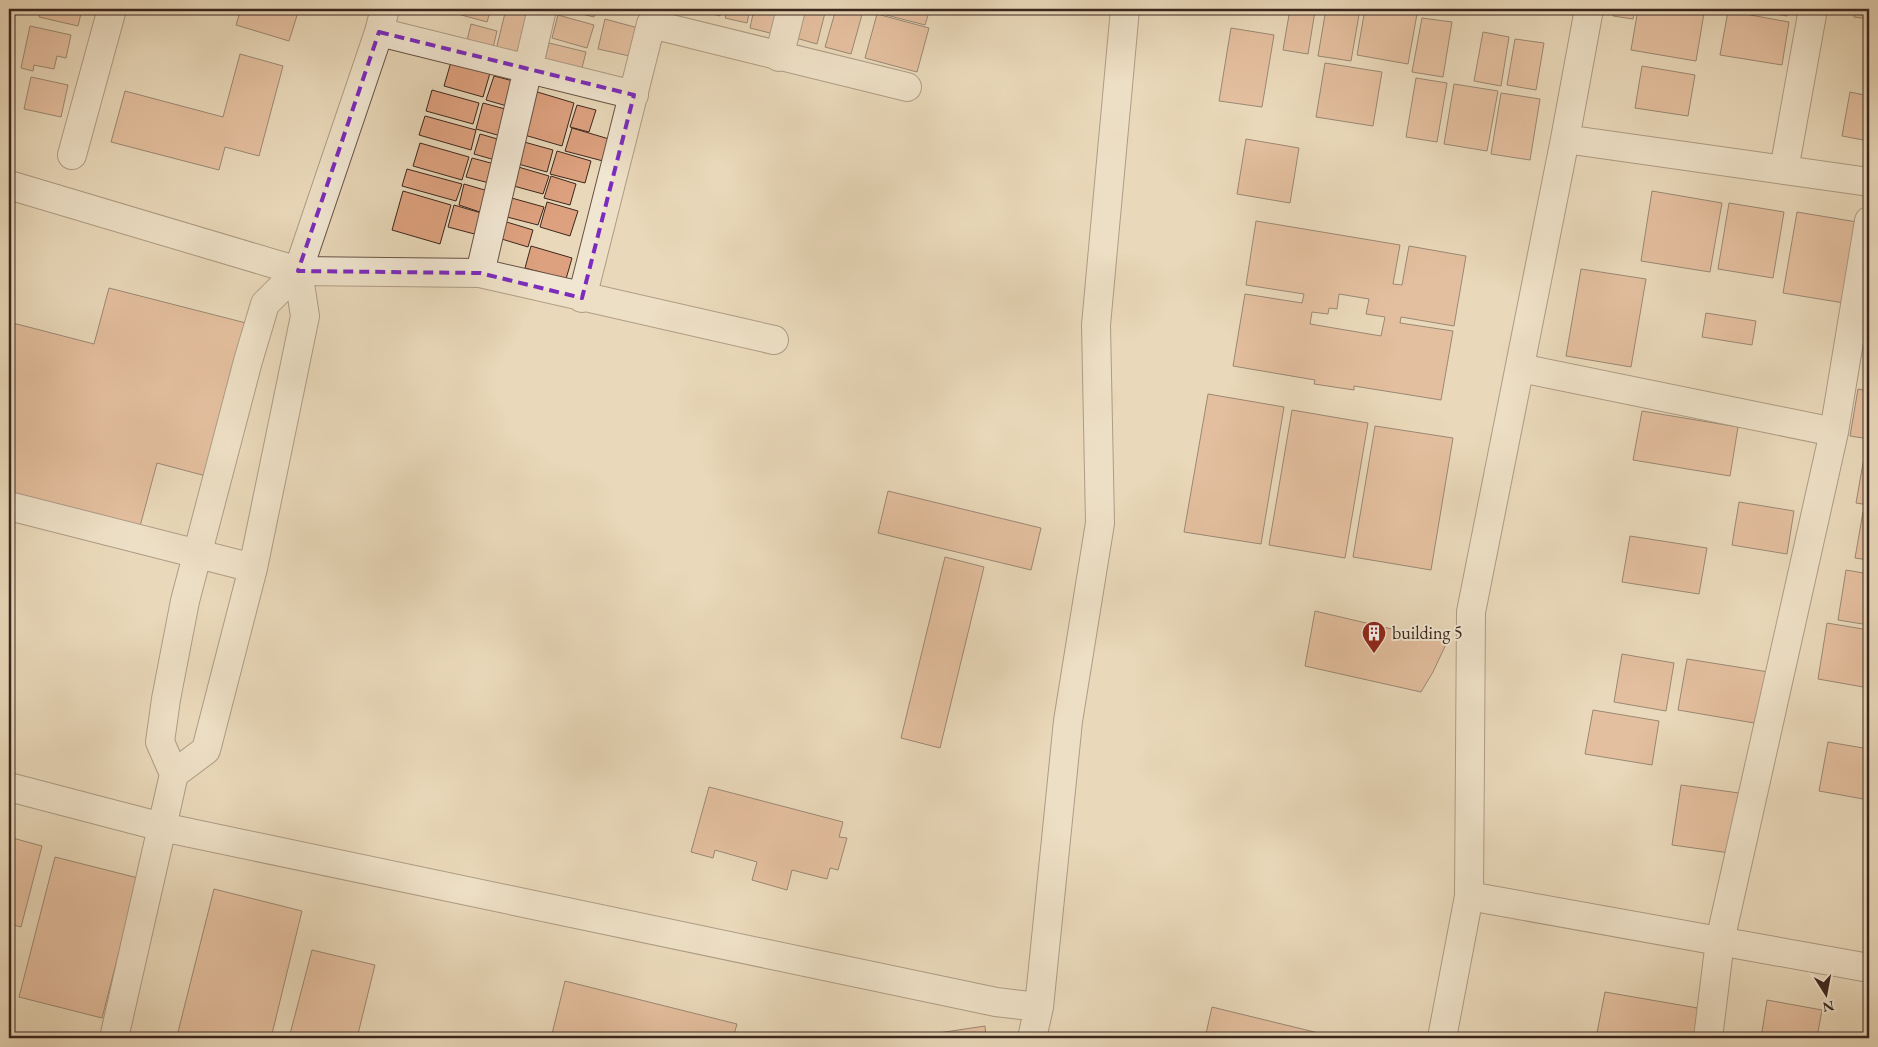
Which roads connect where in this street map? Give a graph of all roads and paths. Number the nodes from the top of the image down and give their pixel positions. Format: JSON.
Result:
{"nodes":[{"id":1,"x":112,"y":9,"type":"edge"},
{"id":2,"x":542,"y":9,"type":"edge"},
{"id":3,"x":791,"y":9,"type":"edge"},
{"id":4,"x":1125,"y":9,"type":"edge"},
{"id":5,"x":1589,"y":9,"type":"edge"},
{"id":6,"x":1814,"y":9,"type":"edge"},
{"id":7,"x":653,"y":17,"type":"edge"},
{"id":8,"x":382,"y":20,"type":"edge"},
{"id":9,"x":779,"y":57,"type":"junction"},
{"id":10,"x":528,"y":69,"type":"junction"},
{"id":11,"x":907,"y":87,"type":"dead end"},
{"id":12,"x":634,"y":95,"type":"junction"},
{"id":13,"x":1565,"y":139,"type":"junction"},
{"id":14,"x":72,"y":156,"type":"dead end"},
{"id":15,"x":1784,"y":170,"type":"junction"},
{"id":16,"x":1869,"y":182,"type":"edge"},
{"id":17,"x":9,"y":185,"type":"edge"},
{"id":18,"x":1869,"y":220,"type":"edge"},
{"id":19,"x":298,"y":271,"type":"junction"},
{"id":20,"x":480,"y":273,"type":"junction"},
{"id":21,"x":582,"y":298,"type":"junction"},
{"id":22,"x":774,"y":340,"type":"dead end"},
{"id":23,"x":1520,"y":368,"type":"junction"},
{"id":24,"x":1834,"y":432,"type":"junction"},
{"id":25,"x":9,"y":506,"type":"edge"},
{"id":26,"x":199,"y":554,"type":"junction"},
{"id":27,"x":253,"y":568,"type":"junction"},
{"id":28,"x":174,"y":774,"type":"junction"},
{"id":29,"x":9,"y":787,"type":"edge"},
{"id":30,"x":162,"y":827,"type":"junction"},
{"id":31,"x":1469,"y":896,"type":"junction"},
{"id":32,"x":1720,"y":941,"type":"junction"},
{"id":33,"x":1869,"y":968,"type":"edge"},
{"id":34,"x":1039,"y":1007,"type":"junction"},
{"id":35,"x":114,"y":1038,"type":"edge"},
{"id":36,"x":1032,"y":1038,"type":"edge"},
{"id":37,"x":1442,"y":1038,"type":"edge"},
{"id":38,"x":1708,"y":1038,"type":"edge"}],
"edges":[{"from":1,"to":14,"type":"street"},
{"from":2,"to":10,"type":"street"},
{"from":3,"to":9,"type":"street"},
{"from":4,"to":34,"type":"street"},
{"from":5,"to":13,"type":"street"},
{"from":6,"to":15,"type":"street"},
{"from":7,"to":9,"type":"street"},
{"from":7,"to":12,"type":"street"},
{"from":8,"to":10,"type":"street"},
{"from":8,"to":19,"type":"street"},
{"from":9,"to":11,"type":"street"},
{"from":10,"to":12,"type":"street"},
{"from":10,"to":20,"type":"street"},
{"from":12,"to":21,"type":"street"},
{"from":13,"to":15,"type":"street"},
{"from":13,"to":23,"type":"street"},
{"from":15,"to":16,"type":"street"},
{"from":17,"to":19,"type":"street"},
{"from":18,"to":24,"type":"street"},
{"from":19,"to":20,"type":"street"},
{"from":19,"to":26,"type":"street"},
{"from":19,"to":27,"type":"street"},
{"from":20,"to":21,"type":"street"},
{"from":21,"to":22,"type":"street"},
{"from":23,"to":24,"type":"street"},
{"from":23,"to":31,"type":"street"},
{"from":24,"to":32,"type":"street"},
{"from":25,"to":26,"type":"street"},
{"from":26,"to":27,"type":"street"},
{"from":26,"to":28,"type":"street"},
{"from":27,"to":28,"type":"street"},
{"from":28,"to":30,"type":"street"},
{"from":29,"to":30,"type":"street"},
{"from":30,"to":34,"type":"street"},
{"from":30,"to":35,"type":"street"},
{"from":31,"to":32,"type":"street"},
{"from":31,"to":37,"type":"street"},
{"from":32,"to":33,"type":"street"},
{"from":32,"to":38,"type":"street"},
{"from":34,"to":36,"type":"street"}]}
